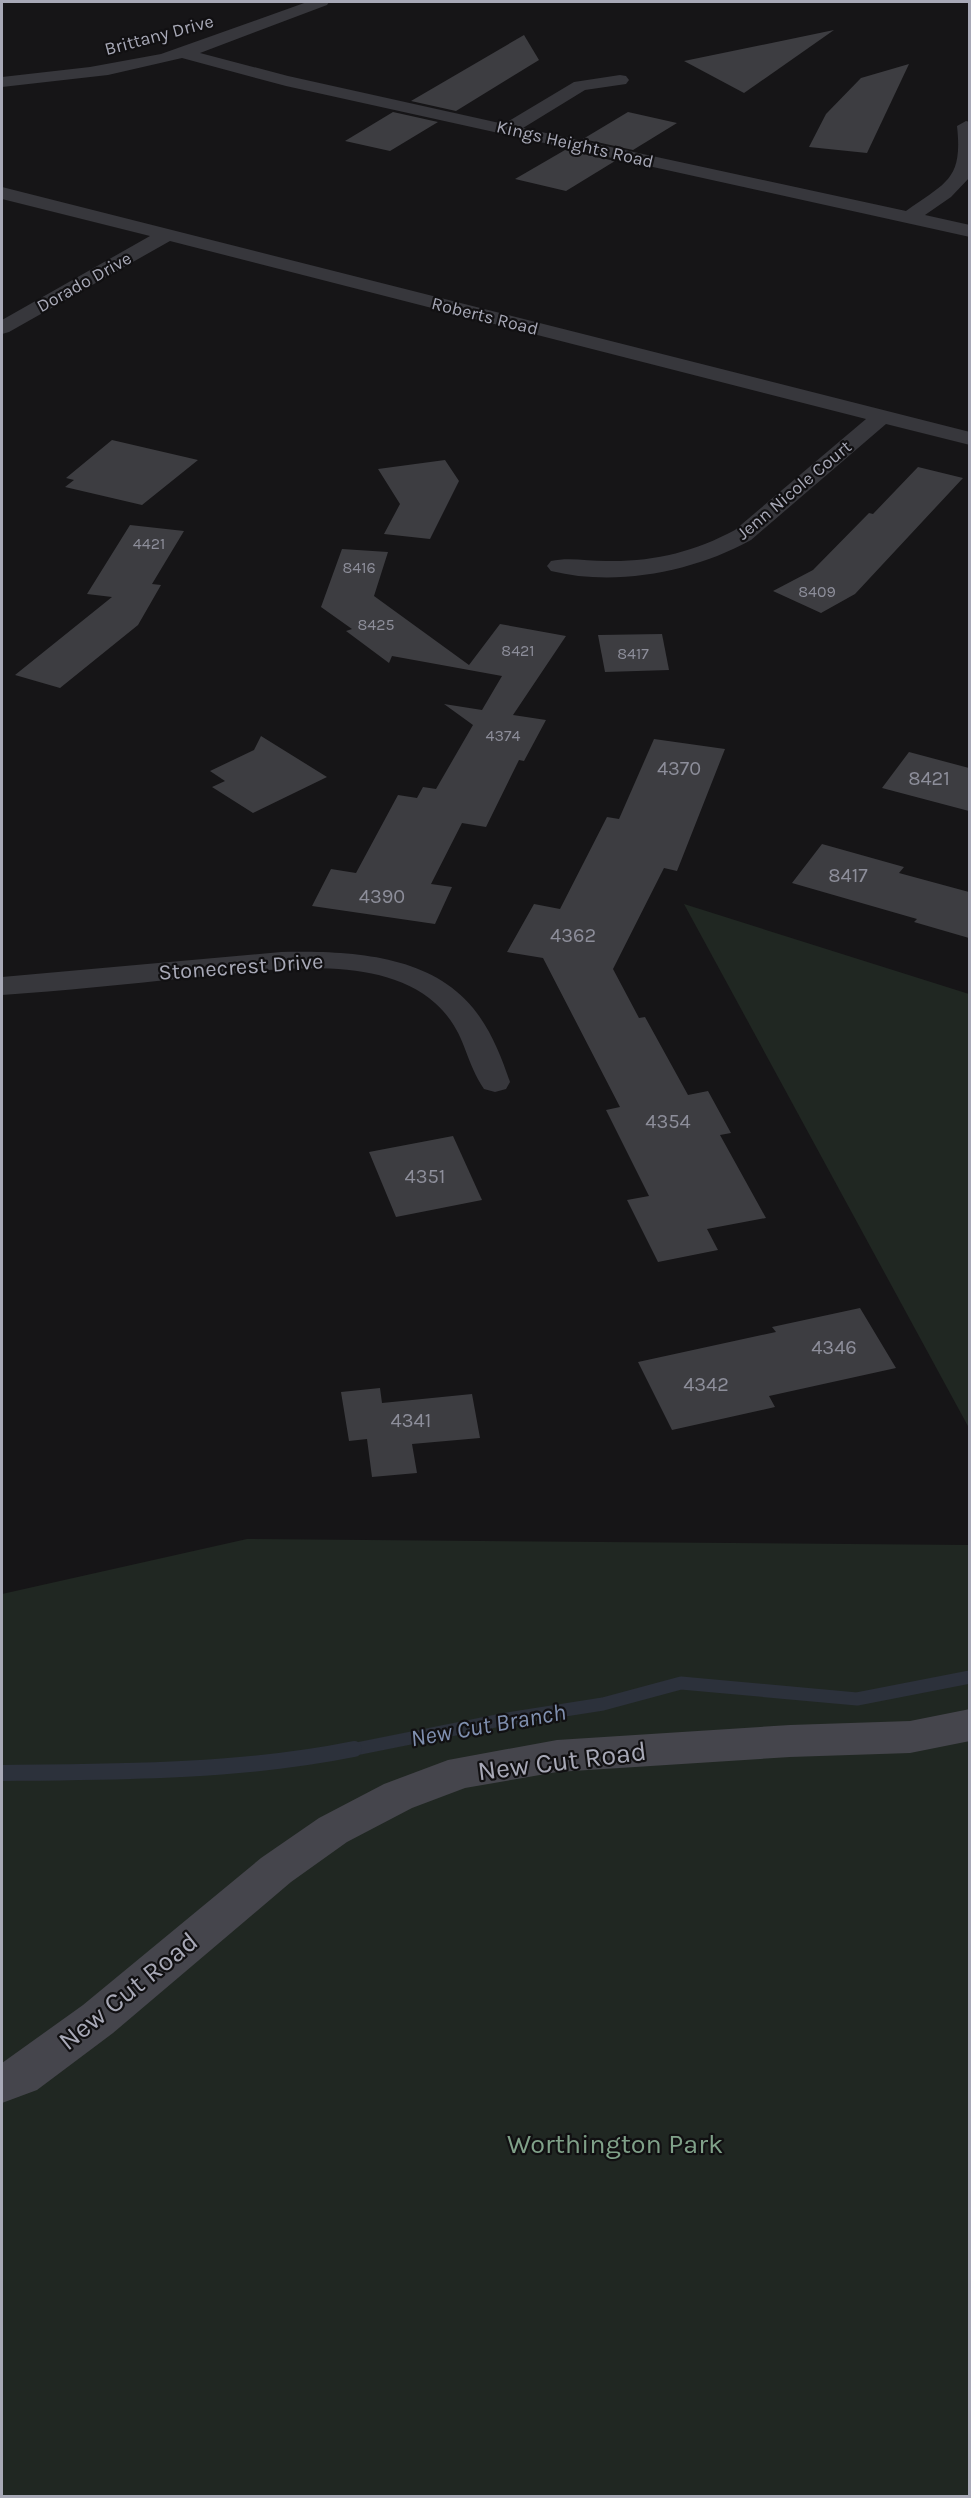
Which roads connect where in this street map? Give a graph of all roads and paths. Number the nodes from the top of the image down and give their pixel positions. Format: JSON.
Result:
{"nodes":[{"id":1,"x":321,"y":2,"type":"edge"},
{"id":2,"x":182,"y":53,"type":"junction"},
{"id":3,"x":620,"y":80,"type":"dead end"},
{"id":4,"x":2,"y":82,"type":"edge"},
{"id":5,"x":966,"y":126,"type":"dead end"},
{"id":6,"x":508,"y":129,"type":"junction"},
{"id":7,"x":2,"y":193,"type":"edge"},
{"id":8,"x":909,"y":218,"type":"junction"},
{"id":9,"x":969,"y":231,"type":"edge"},
{"id":10,"x":167,"y":235,"type":"junction"},
{"id":11,"x":2,"y":328,"type":"edge"},
{"id":12,"x":882,"y":417,"type":"junction"},
{"id":13,"x":969,"y":438,"type":"edge"},
{"id":14,"x":559,"y":566,"type":"dead end"},
{"id":15,"x":2,"y":986,"type":"edge"},
{"id":16,"x":495,"y":1082,"type":"dead end"},
{"id":17,"x":969,"y":1725,"type":"edge"},
{"id":18,"x":2,"y":2083,"type":"edge"}],
"edges":[{"from":1,"to":2,"type":"street","name":"Brittany Drive"},
{"from":2,"to":4,"type":"street","name":"Brittany Drive"},
{"from":2,"to":6,"type":"street","name":"Kings Heights Road"},
{"from":3,"to":6,"type":"street"},
{"from":5,"to":8,"type":"street"},
{"from":6,"to":8,"type":"street","name":"Kings Heights Road"},
{"from":7,"to":10,"type":"street","name":"Roberts Road"},
{"from":8,"to":9,"type":"street","name":"Kings Heights Road"},
{"from":10,"to":11,"type":"street","name":"Dorado Drive"},
{"from":10,"to":12,"type":"street","name":"Roberts Road"},
{"from":12,"to":13,"type":"street","name":"Roberts Road"},
{"from":12,"to":14,"type":"street","name":"Jenn Nicole Court"},
{"from":15,"to":16,"type":"street","name":"Stonecrest Drive"},
{"from":17,"to":18,"type":"street","name":"New Cut Road"}]}
